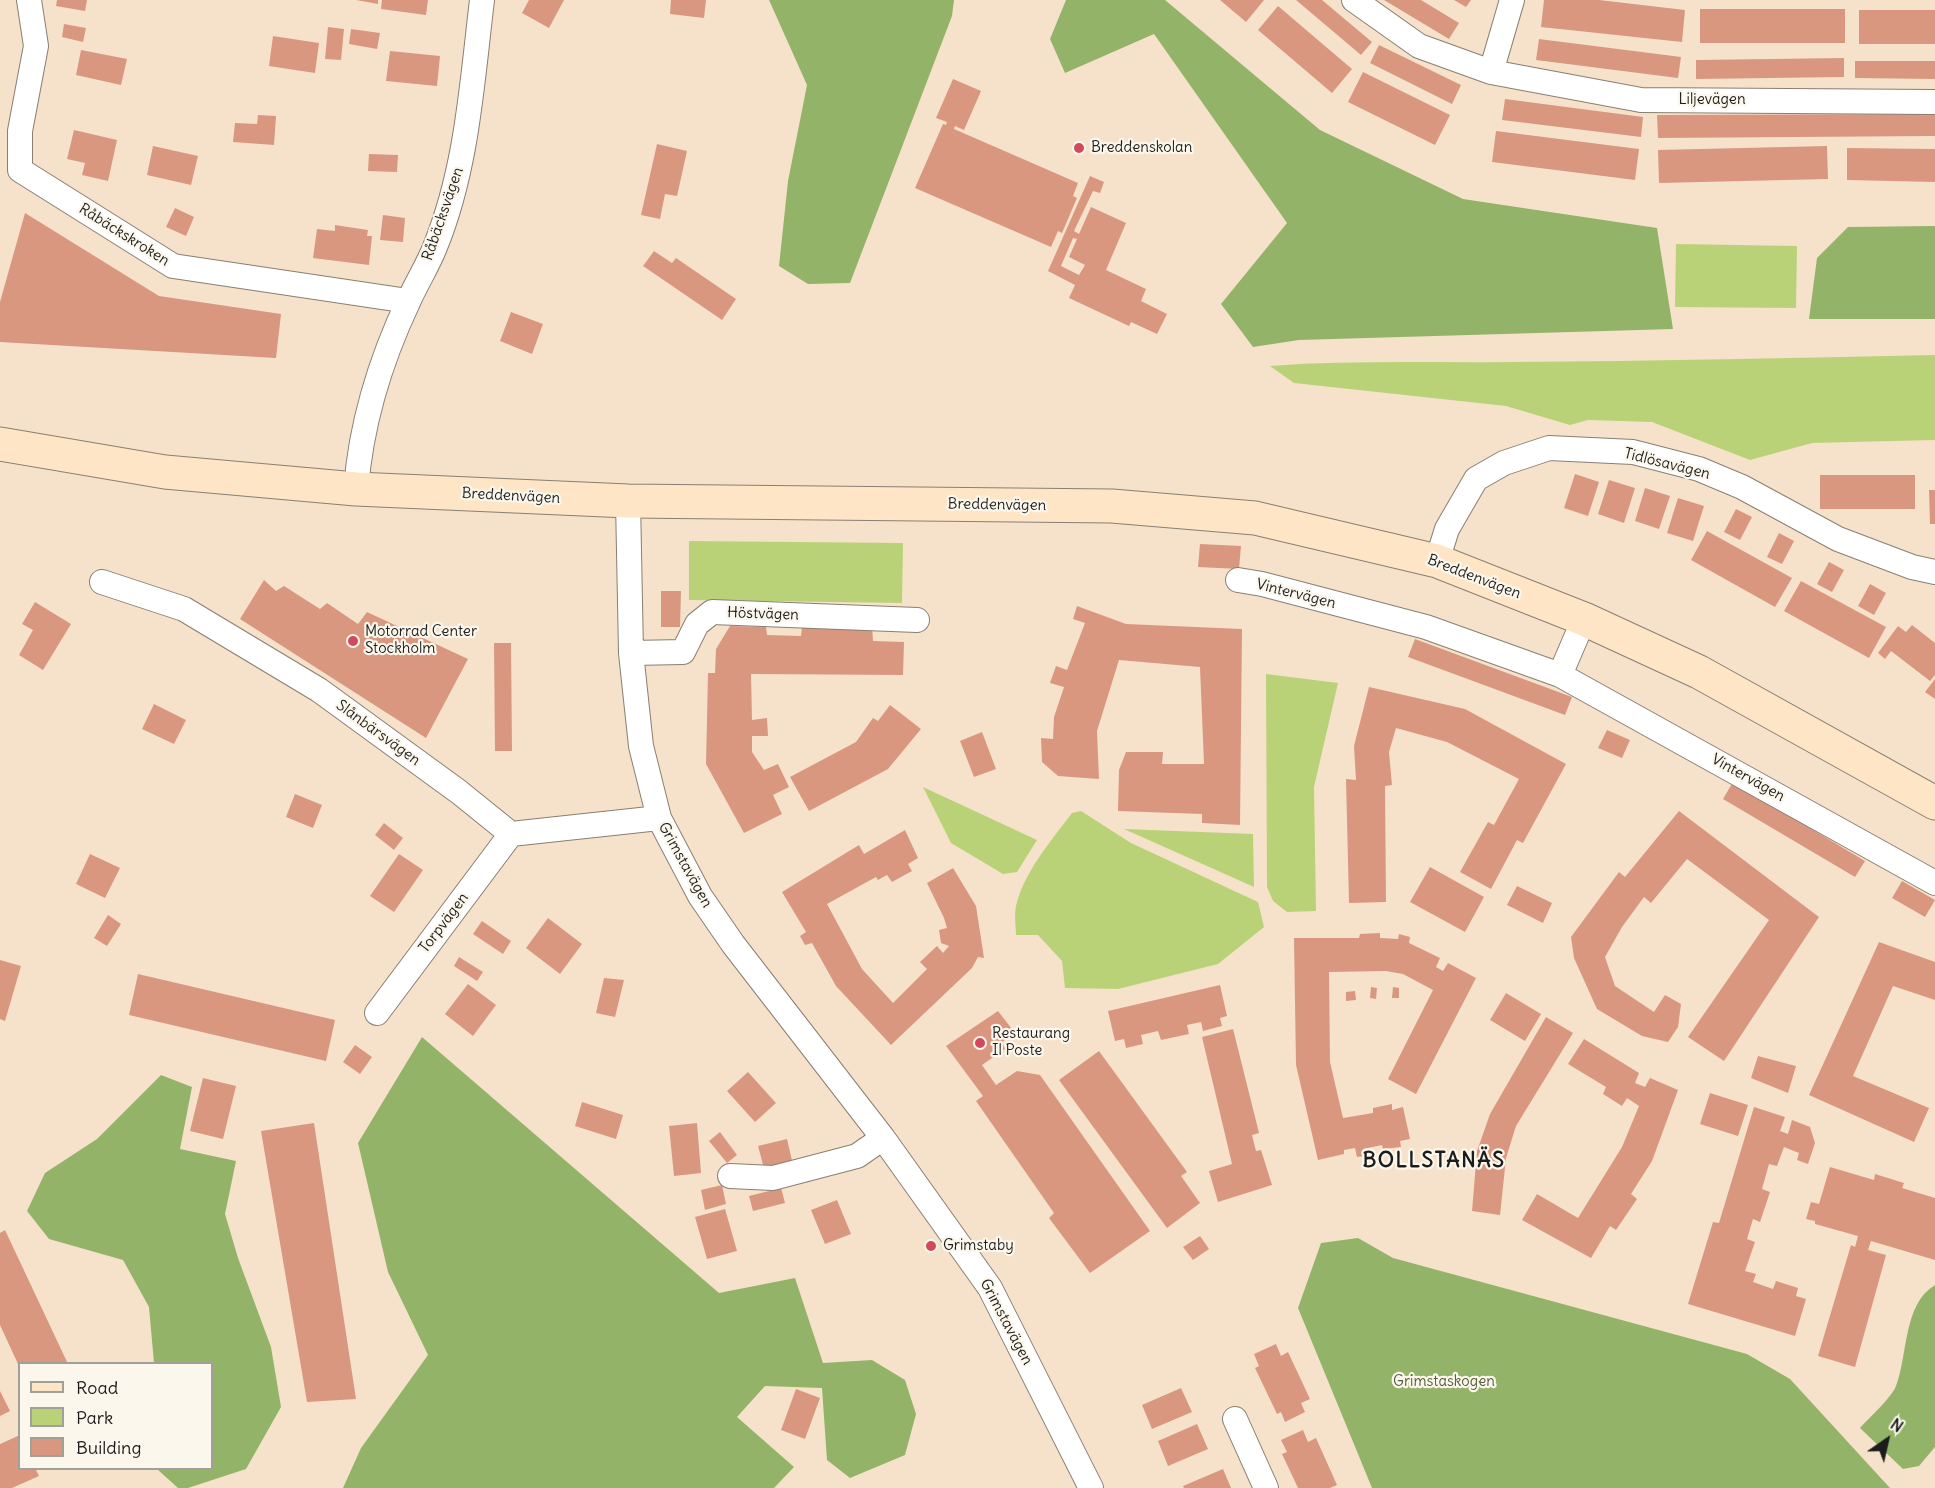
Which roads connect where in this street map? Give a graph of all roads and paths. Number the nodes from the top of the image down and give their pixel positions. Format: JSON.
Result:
{"nodes":[{"id":1,"x":29,"y":0,"type":"edge"},
{"id":2,"x":482,"y":0,"type":"edge"},
{"id":3,"x":1354,"y":0,"type":"edge"},
{"id":4,"x":1512,"y":0,"type":"edge"},
{"id":5,"x":1491,"y":72,"type":"junction"},
{"id":6,"x":1935,"y":102,"type":"edge"},
{"id":7,"x":408,"y":301,"type":"junction"},
{"id":8,"x":0,"y":444,"type":"edge"},
{"id":9,"x":356,"y":489,"type":"junction"},
{"id":10,"x":628,"y":501,"type":"junction"},
{"id":11,"x":1437,"y":561,"type":"junction"},
{"id":12,"x":1935,"y":572,"type":"edge"},
{"id":13,"x":1238,"y":580,"type":"dead end"},
{"id":14,"x":102,"y":582,"type":"dead end"},
{"id":15,"x":1584,"y":619,"type":"junction"},
{"id":16,"x":916,"y":620,"type":"dead end"},
{"id":17,"x":631,"y":653,"type":"junction"},
{"id":18,"x":1560,"y":675,"type":"junction"},
{"id":19,"x":1935,"y":803,"type":"edge"},
{"id":20,"x":659,"y":818,"type":"junction"},
{"id":21,"x":511,"y":834,"type":"junction"},
{"id":22,"x":1935,"y":883,"type":"edge"},
{"id":23,"x":376,"y":1012,"type":"dead end"},
{"id":24,"x":883,"y":1138,"type":"junction"},
{"id":25,"x":730,"y":1176,"type":"dead end"},
{"id":26,"x":1235,"y":1419,"type":"dead end"},
{"id":27,"x":1091,"y":1488,"type":"edge"},
{"id":28,"x":1266,"y":1488,"type":"edge"}],
"edges":[{"from":1,"to":7,"type":"street","name":"Råbäckskroken"},
{"from":2,"to":7,"type":"street","name":"Råbäcksvägen"},
{"from":3,"to":5,"type":"street","name":"Liljevägen"},
{"from":4,"to":5,"type":"street"},
{"from":5,"to":6,"type":"street","name":"Liljevägen"},
{"from":7,"to":9,"type":"street","name":"Råbäcksvägen"},
{"from":8,"to":9,"type":"street","name":"Breddenvägen"},
{"from":9,"to":10,"type":"street","name":"Breddenvägen"},
{"from":10,"to":11,"type":"street","name":"Breddenvägen"},
{"from":10,"to":17,"type":"street","name":"Grimstavägen"},
{"from":11,"to":12,"type":"street","name":"Tidlösavägen"},
{"from":11,"to":15,"type":"street","name":"Breddenvägen"},
{"from":13,"to":18,"type":"street","name":"Vintervägen"},
{"from":14,"to":21,"type":"street","name":"Slånbärsvägen"},
{"from":15,"to":18,"type":"street"},
{"from":15,"to":19,"type":"street","name":"Breddenvägen"},
{"from":16,"to":17,"type":"street","name":"Höstvägen"},
{"from":17,"to":20,"type":"street","name":"Grimstavägen"},
{"from":18,"to":22,"type":"street","name":"Vintervägen"},
{"from":20,"to":21,"type":"street"},
{"from":20,"to":24,"type":"street","name":"Grimstavägen"},
{"from":21,"to":23,"type":"street","name":"Torpvägen"},
{"from":24,"to":25,"type":"street"},
{"from":24,"to":27,"type":"street","name":"Grimstavägen"},
{"from":26,"to":28,"type":"street"}]}
